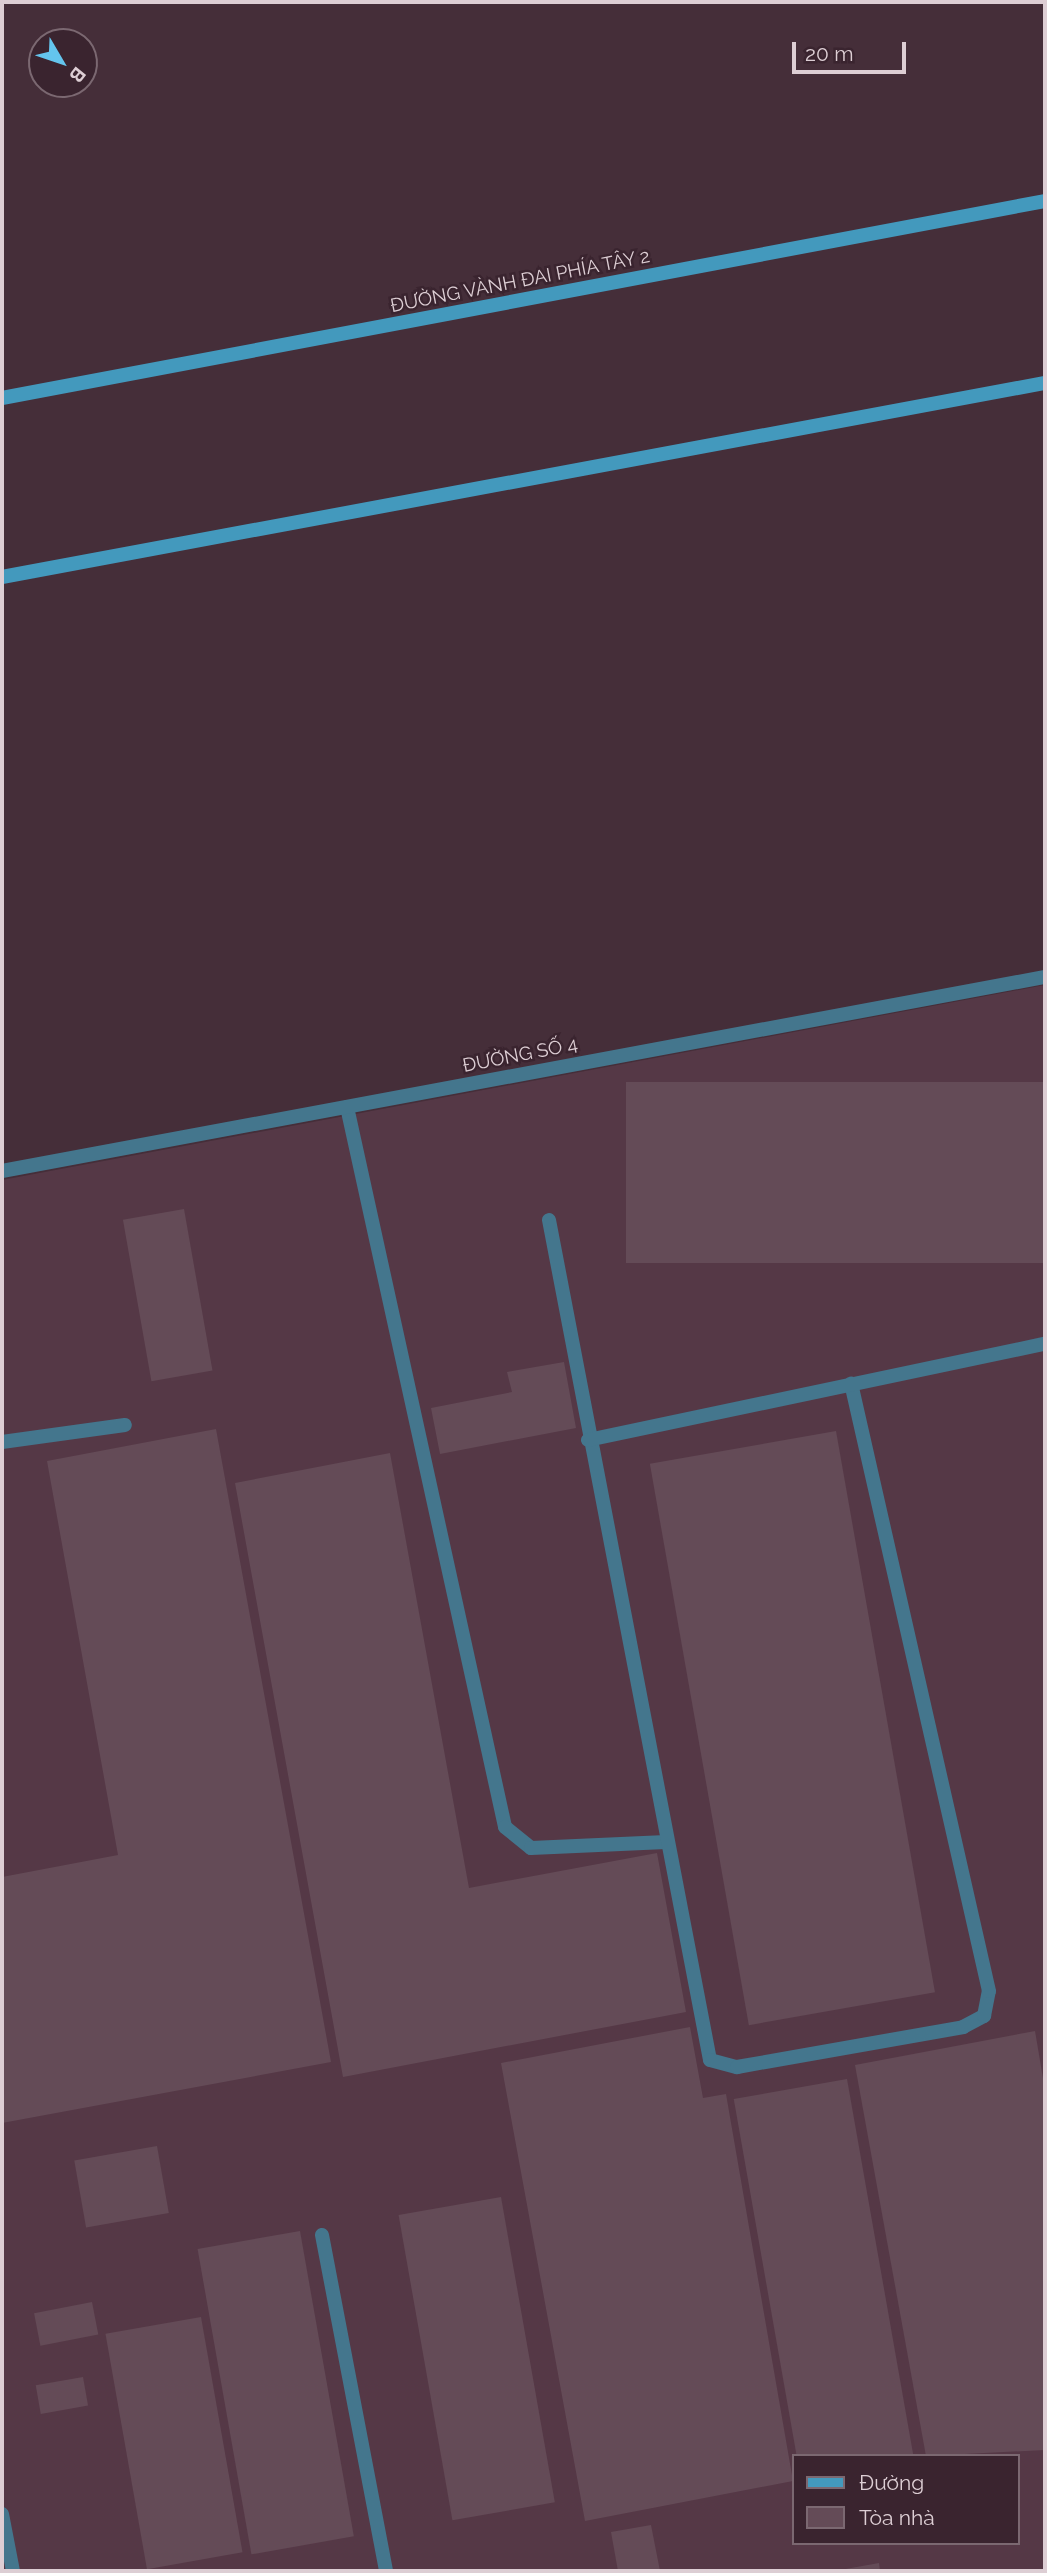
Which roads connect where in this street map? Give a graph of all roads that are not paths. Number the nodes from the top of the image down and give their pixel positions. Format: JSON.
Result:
{"nodes":[{"id":1,"x":1045,"y":201,"type":"edge"},
{"id":2,"x":1045,"y":383,"type":"edge"},
{"id":3,"x":2,"y":398,"type":"edge"},
{"id":4,"x":2,"y":577,"type":"edge"},
{"id":5,"x":1045,"y":977,"type":"edge"},
{"id":6,"x":347,"y":1107,"type":"junction"},
{"id":7,"x":2,"y":1171,"type":"edge"},
{"id":8,"x":549,"y":1220,"type":"dead end"},
{"id":9,"x":1045,"y":1344,"type":"edge"},
{"id":10,"x":851,"y":1383,"type":"junction"},
{"id":11,"x":125,"y":1425,"type":"dead end"},
{"id":12,"x":588,"y":1440,"type":"junction"},
{"id":13,"x":2,"y":1442,"type":"edge"},
{"id":14,"x":666,"y":1842,"type":"junction"},
{"id":15,"x":322,"y":2235,"type":"dead end"},
{"id":16,"x":2,"y":2514,"type":"edge"},
{"id":17,"x":13,"y":2571,"type":"edge"},
{"id":18,"x":386,"y":2571,"type":"edge"}],
"edges":[{"from":1,"to":3,"type":"main road","name":"ĐƯỜNG VÀNH ĐAI PHÍA TÂY 2"},
{"from":2,"to":4,"type":"main road"},
{"from":5,"to":6,"type":"street","name":"ĐƯỜNG SỐ 4"},
{"from":6,"to":7,"type":"street","name":"ĐƯỜNG SỐ 4"},
{"from":6,"to":14,"type":"street"},
{"from":8,"to":12,"type":"street"},
{"from":9,"to":10,"type":"street"},
{"from":10,"to":12,"type":"street"},
{"from":10,"to":14,"type":"street"},
{"from":11,"to":13,"type":"street"},
{"from":12,"to":14,"type":"street"},
{"from":15,"to":18,"type":"street"},
{"from":16,"to":17,"type":"street"}]}
